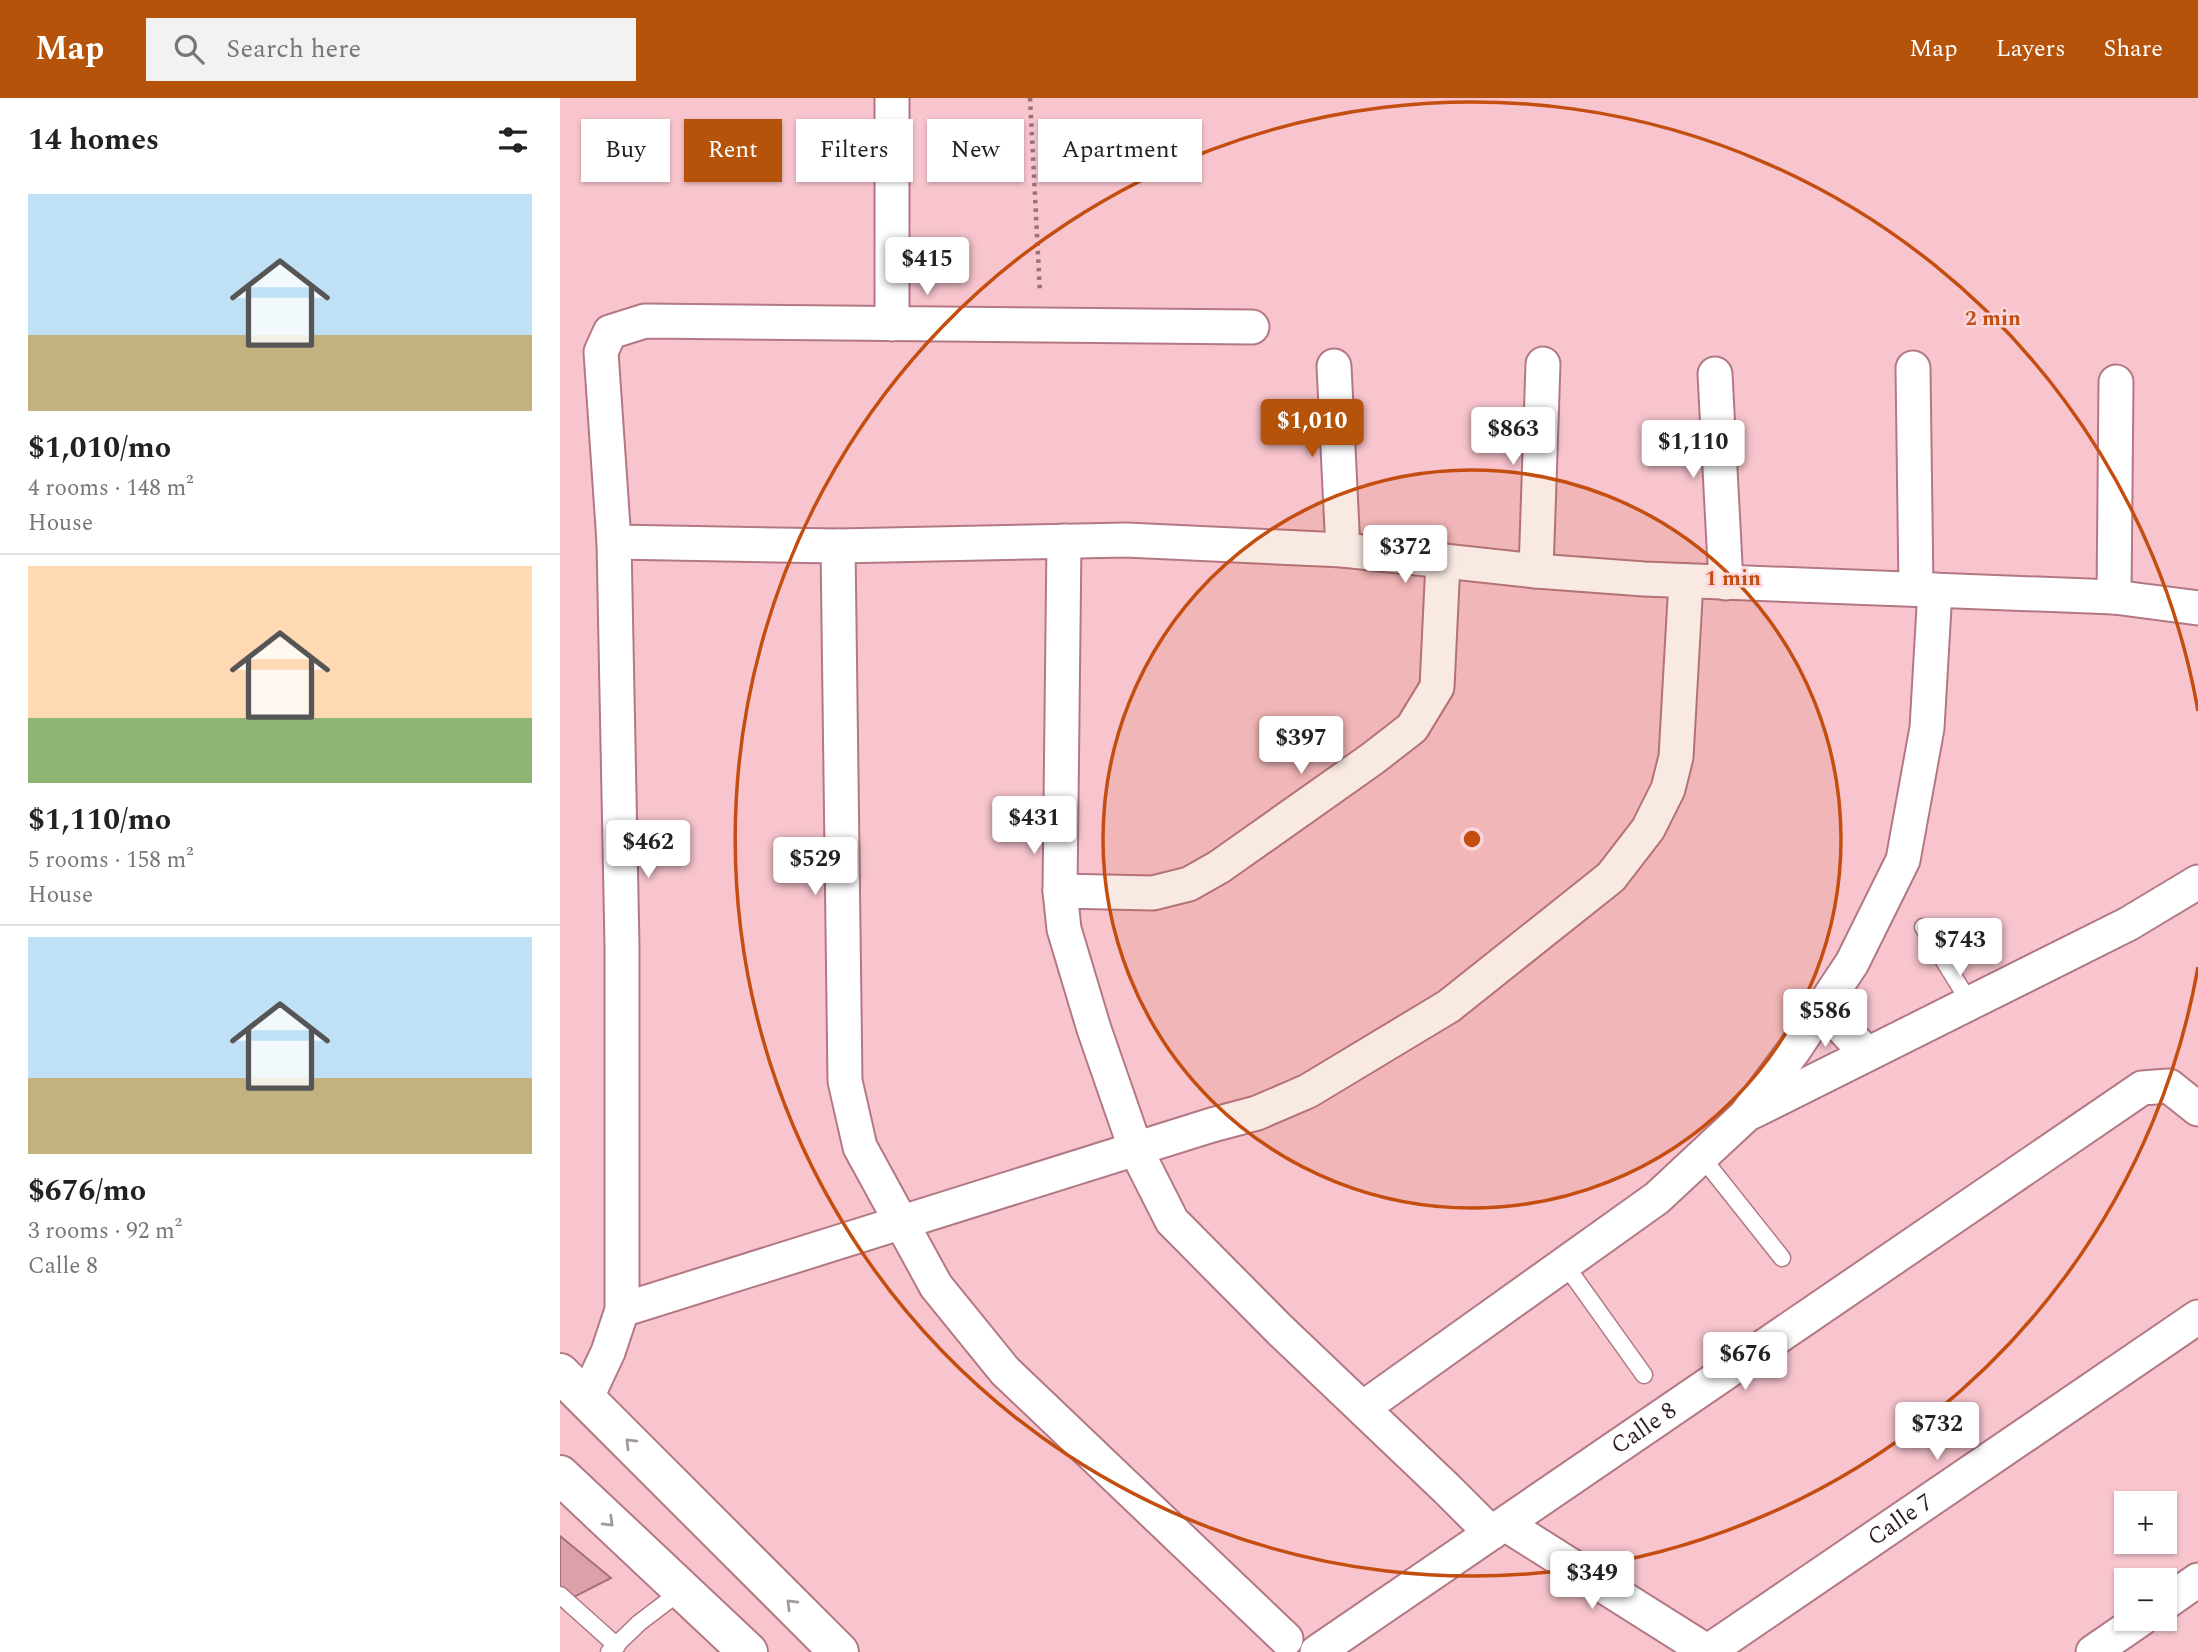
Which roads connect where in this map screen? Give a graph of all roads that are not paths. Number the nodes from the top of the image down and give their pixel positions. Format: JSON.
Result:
{"nodes":[{"id":1,"x":892,"y":98,"type":"edge"},
{"id":2,"x":892,"y":324,"type":"junction"},
{"id":3,"x":1252,"y":327,"type":"dead end"},
{"id":4,"x":1543,"y":364,"type":"dead end"},
{"id":5,"x":1334,"y":366,"type":"dead end"},
{"id":6,"x":1913,"y":368,"type":"dead end"},
{"id":7,"x":1714,"y":374,"type":"dead end"},
{"id":8,"x":2116,"y":382,"type":"dead end"},
{"id":9,"x":1064,"y":541,"type":"junction"},
{"id":10,"x":614,"y":542,"type":"junction"},
{"id":11,"x":838,"y":546,"type":"junction"},
{"id":12,"x":1343,"y":550,"type":"junction"},
{"id":13,"x":1443,"y":562,"type":"junction"},
{"id":14,"x":1536,"y":571,"type":"junction"},
{"id":15,"x":1686,"y":582,"type":"junction"},
{"id":16,"x":1726,"y":583,"type":"junction"},
{"id":17,"x":1926,"y":590,"type":"junction"},
{"id":18,"x":2114,"y":597,"type":"junction"},
{"id":19,"x":2198,"y":608,"type":"edge"},
{"id":20,"x":2198,"y":882,"type":"edge"},
{"id":21,"x":1060,"y":891,"type":"junction"},
{"id":22,"x":1923,"y":927,"type":"dead end"},
{"id":23,"x":1970,"y":1003,"type":"junction"},
{"id":24,"x":1823,"y":1007,"type":"junction"},
{"id":25,"x":1867,"y":1054,"type":"junction"},
{"id":26,"x":2198,"y":1110,"type":"edge"},
{"id":27,"x":1745,"y":1116,"type":"junction"},
{"id":28,"x":1136,"y":1150,"type":"junction"},
{"id":29,"x":1701,"y":1156,"type":"junction"},
{"id":30,"x":901,"y":1221,"type":"junction"},
{"id":31,"x":1782,"y":1258,"type":"dead end"},
{"id":32,"x":1564,"y":1263,"type":"junction"},
{"id":33,"x":622,"y":1310,"type":"junction"},
{"id":34,"x":2198,"y":1317,"type":"edge"},
{"id":35,"x":1644,"y":1375,"type":"dead end"},
{"id":36,"x":573,"y":1386,"type":"edge"},
{"id":37,"x":1363,"y":1408,"type":"junction"},
{"id":38,"x":560,"y":1475,"type":"edge"},
{"id":39,"x":1498,"y":1528,"type":"junction"},
{"id":40,"x":2198,"y":1580,"type":"edge"},
{"id":41,"x":681,"y":1591,"type":"junction"},
{"id":42,"x":560,"y":1595,"type":"edge"},
{"id":43,"x":2177,"y":1595,"type":"edge"},
{"id":44,"x":2124,"y":1631,"type":"edge"},
{"id":45,"x":1286,"y":1639,"type":"dead end"},
{"id":46,"x":613,"y":1649,"type":"edge"},
{"id":47,"x":748,"y":1652,"type":"edge"},
{"id":48,"x":839,"y":1652,"type":"edge"},
{"id":49,"x":1317,"y":1652,"type":"edge"},
{"id":50,"x":1707,"y":1652,"type":"edge"},
{"id":51,"x":2093,"y":1652,"type":"edge"}],
"edges":[{"from":1,"to":2,"type":"street"},
{"from":2,"to":3,"type":"street"},
{"from":2,"to":10,"type":"street"},
{"from":4,"to":14,"type":"street"},
{"from":5,"to":12,"type":"street"},
{"from":6,"to":17,"type":"street"},
{"from":7,"to":16,"type":"street"},
{"from":8,"to":18,"type":"street"},
{"from":9,"to":11,"type":"street"},
{"from":9,"to":12,"type":"street"},
{"from":9,"to":21,"type":"street"},
{"from":10,"to":11,"type":"street"},
{"from":10,"to":33,"type":"street"},
{"from":11,"to":30,"type":"street"},
{"from":12,"to":13,"type":"street"},
{"from":13,"to":14,"type":"street"},
{"from":13,"to":21,"type":"street"},
{"from":14,"to":15,"type":"street"},
{"from":15,"to":16,"type":"street"},
{"from":15,"to":28,"type":"street"},
{"from":16,"to":17,"type":"street"},
{"from":17,"to":18,"type":"street"},
{"from":17,"to":24,"type":"street"},
{"from":18,"to":19,"type":"street"},
{"from":20,"to":23,"type":"street"},
{"from":21,"to":28,"type":"street"},
{"from":22,"to":23,"type":"lane"},
{"from":23,"to":25,"type":"street"},
{"from":24,"to":25,"type":"street"},
{"from":24,"to":27,"type":"street"},
{"from":25,"to":27,"type":"street"},
{"from":26,"to":39,"type":"street","name":"Calle 8"},
{"from":27,"to":29,"type":"street"},
{"from":28,"to":30,"type":"street"},
{"from":28,"to":37,"type":"street"},
{"from":29,"to":31,"type":"lane"},
{"from":29,"to":32,"type":"street"},
{"from":30,"to":33,"type":"street"},
{"from":30,"to":45,"type":"street"},
{"from":32,"to":35,"type":"lane"},
{"from":32,"to":37,"type":"street"},
{"from":33,"to":36,"type":"street"},
{"from":34,"to":50,"type":"street","name":"Calle 7"},
{"from":48,"to":36,"type":"main road","one_way":true},
{"from":37,"to":39,"type":"street"},
{"from":38,"to":41,"type":"main road","one_way":true},
{"from":39,"to":49,"type":"street","name":"Calle 8"},
{"from":39,"to":50,"type":"street"},
{"from":40,"to":43,"type":"street"},
{"from":41,"to":46,"type":"lane"},
{"from":41,"to":47,"type":"main road"},
{"from":42,"to":46,"type":"lane"},
{"from":44,"to":51,"type":"street"}]}
